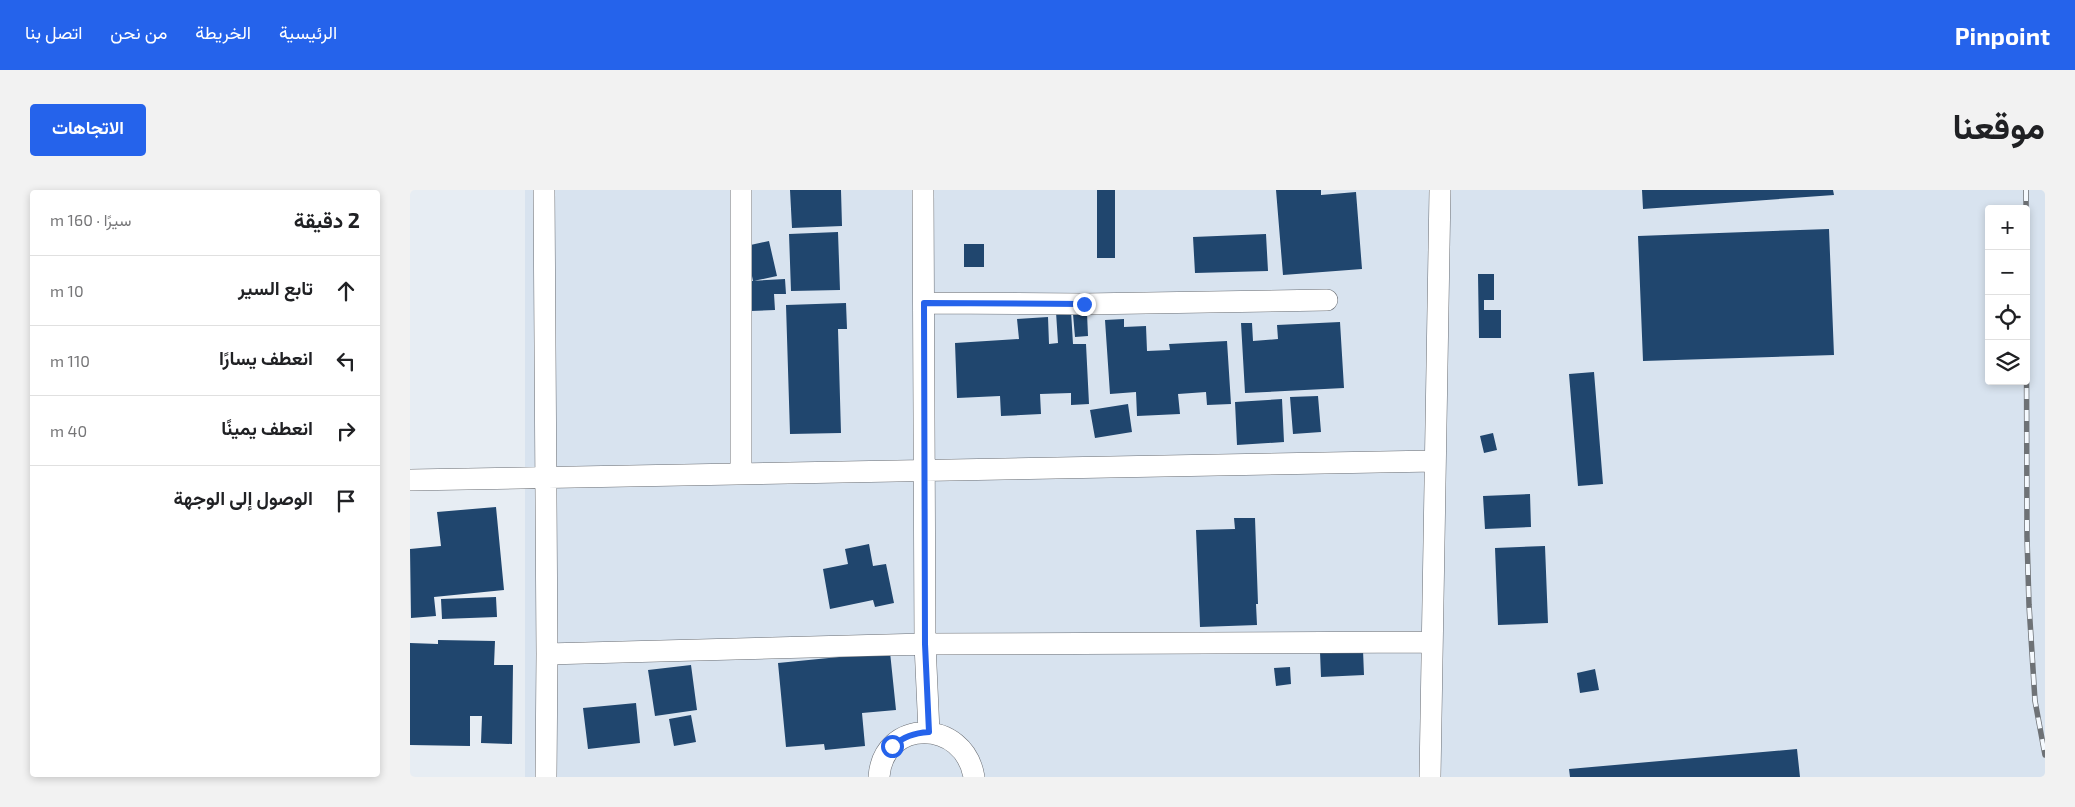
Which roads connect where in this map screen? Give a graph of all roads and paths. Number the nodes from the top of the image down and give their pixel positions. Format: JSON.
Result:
{"nodes":[{"id":1,"x":544,"y":190,"type":"edge"},
{"id":2,"x":741,"y":190,"type":"edge"},
{"id":3,"x":923,"y":190,"type":"edge"},
{"id":4,"x":1440,"y":190,"type":"edge"},
{"id":5,"x":1327,"y":300,"type":"dead end"},
{"id":6,"x":924,"y":303,"type":"junction"},
{"id":7,"x":1435,"y":461,"type":"junction"},
{"id":8,"x":925,"y":472,"type":"junction"},
{"id":9,"x":741,"y":474,"type":"junction"},
{"id":10,"x":546,"y":477,"type":"junction"},
{"id":11,"x":410,"y":480,"type":"edge"},
{"id":12,"x":1432,"y":642,"type":"junction"},
{"id":13,"x":925,"y":644,"type":"junction"},
{"id":14,"x":547,"y":654,"type":"junction"},
{"id":15,"x":929,"y":732,"type":"junction"},
{"id":16,"x":546,"y":777,"type":"edge"},
{"id":17,"x":879,"y":777,"type":"edge"},
{"id":18,"x":974,"y":777,"type":"edge"},
{"id":19,"x":1430,"y":777,"type":"edge"}],
"edges":[{"from":1,"to":10,"type":"street"},
{"from":2,"to":9,"type":"street"},
{"from":3,"to":6,"type":"street"},
{"from":4,"to":7,"type":"street"},
{"from":5,"to":6,"type":"street"},
{"from":6,"to":8,"type":"street"},
{"from":7,"to":8,"type":"street"},
{"from":7,"to":12,"type":"street"},
{"from":8,"to":9,"type":"street"},
{"from":8,"to":13,"type":"street"},
{"from":9,"to":10,"type":"street"},
{"from":10,"to":11,"type":"street"},
{"from":10,"to":14,"type":"street"},
{"from":12,"to":13,"type":"street"},
{"from":12,"to":19,"type":"street"},
{"from":13,"to":14,"type":"street"},
{"from":13,"to":15,"type":"street"},
{"from":14,"to":16,"type":"street"},
{"from":15,"to":17,"type":"street"},
{"from":15,"to":18,"type":"street"}]}
